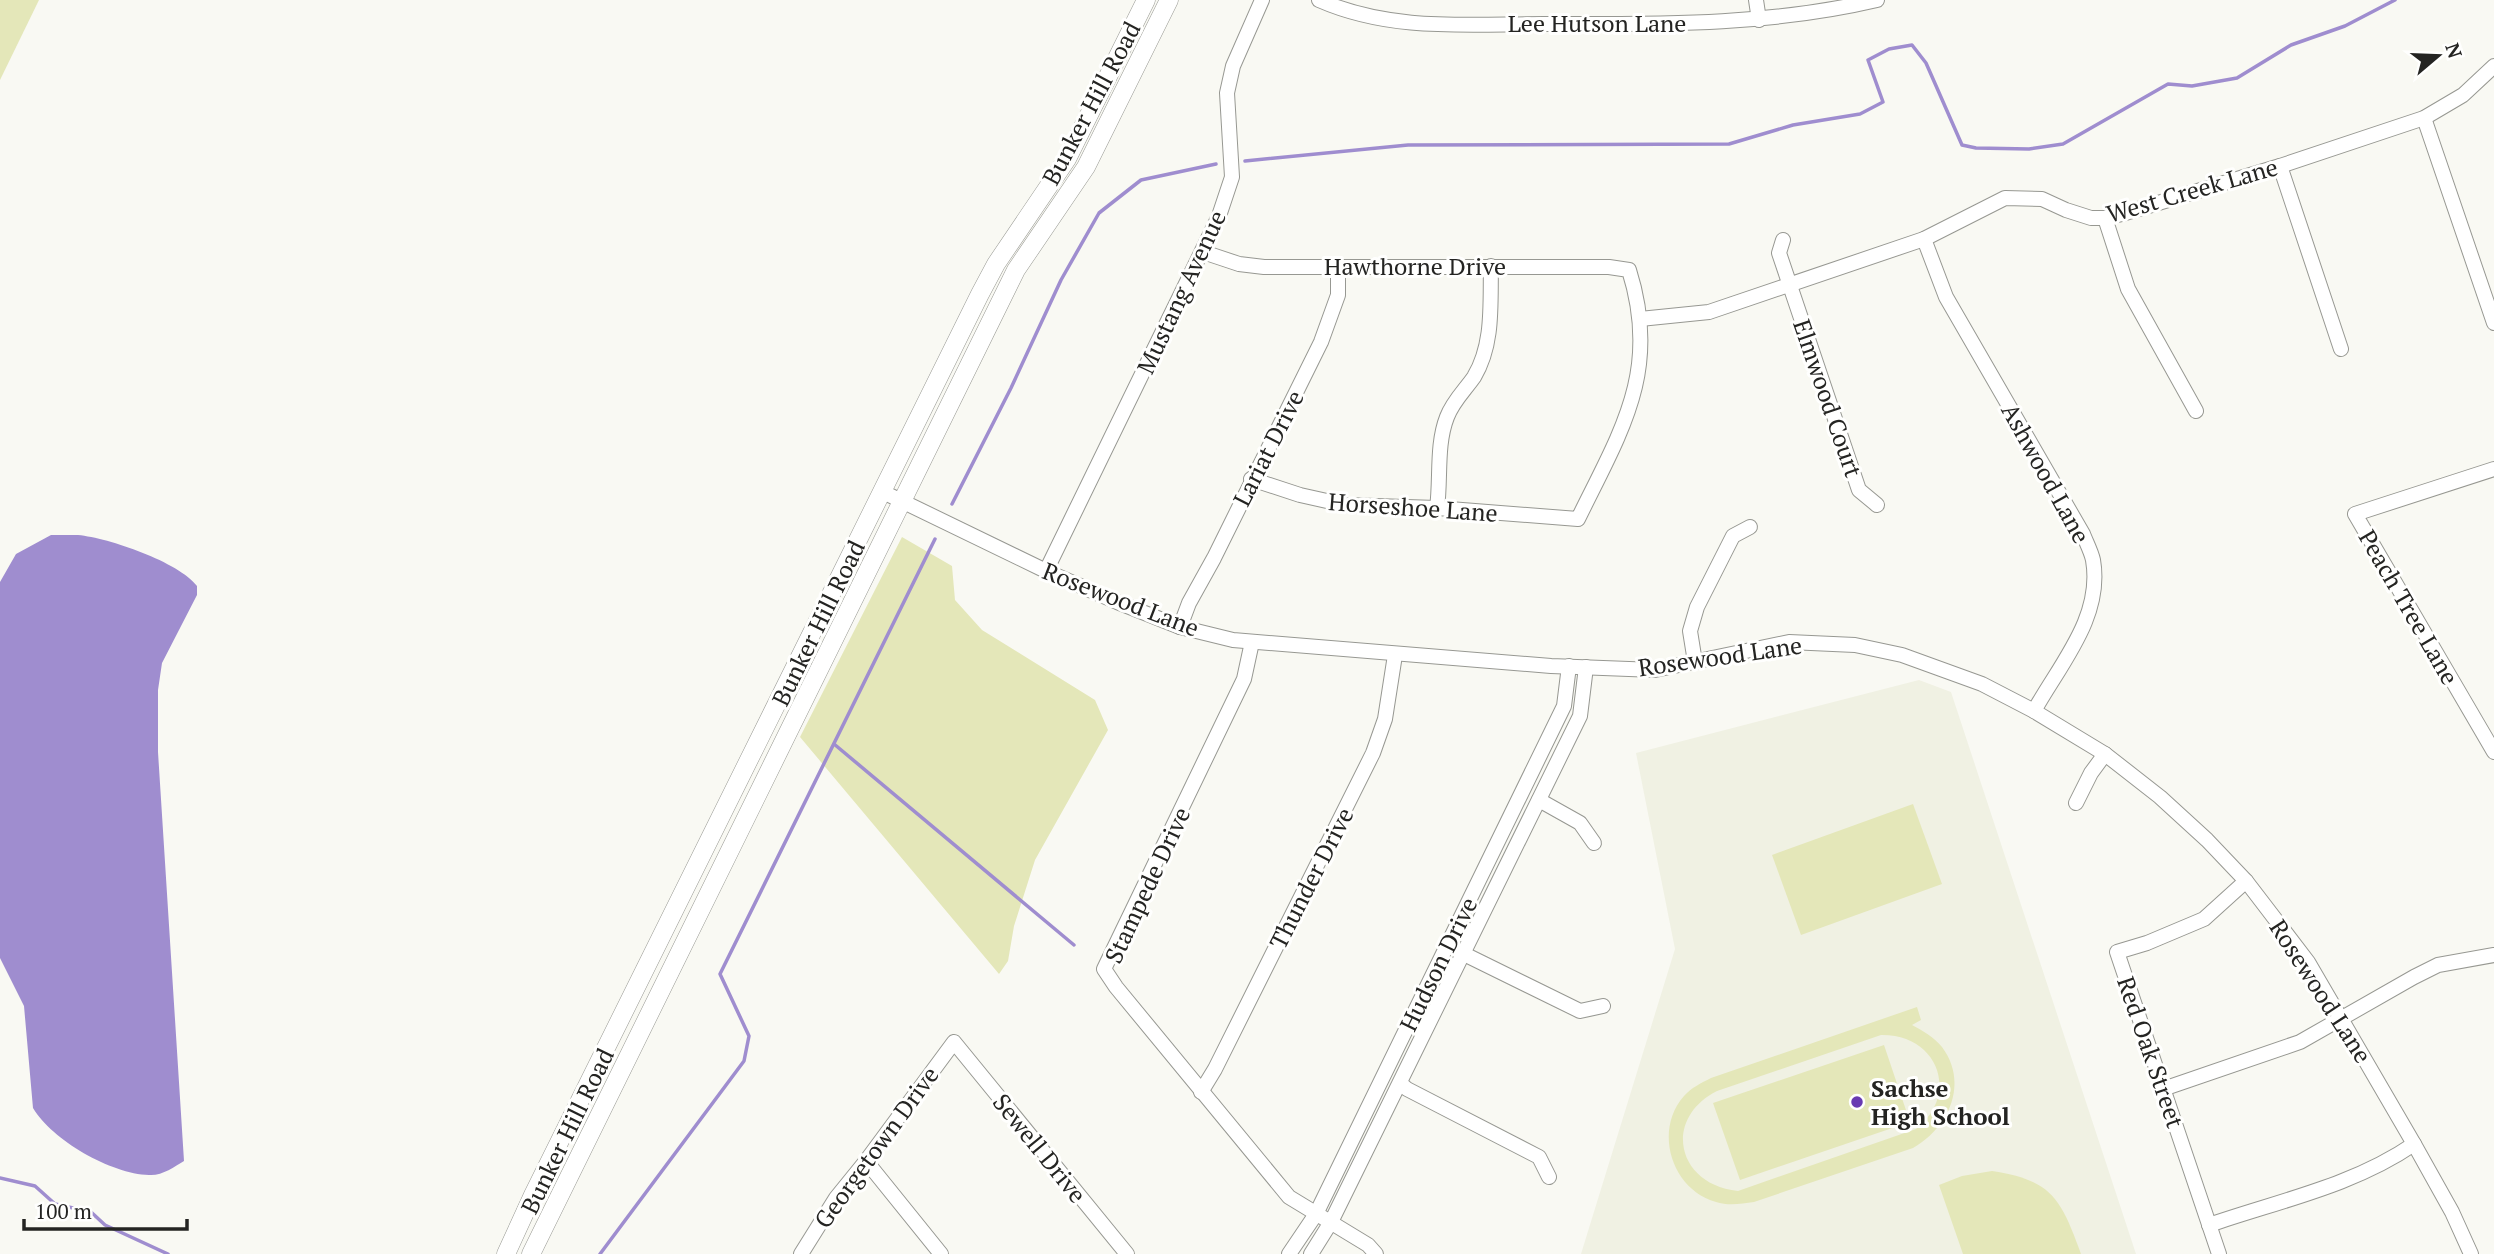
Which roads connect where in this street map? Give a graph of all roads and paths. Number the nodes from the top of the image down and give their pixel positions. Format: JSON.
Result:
{"nodes":[{"id":1,"x":1146,"y":0,"type":"edge"},
{"id":2,"x":1169,"y":0,"type":"edge"},
{"id":3,"x":1262,"y":0,"type":"edge"},
{"id":4,"x":1320,"y":0,"type":"edge"},
{"id":5,"x":1756,"y":0,"type":"edge"},
{"id":6,"x":1877,"y":0,"type":"edge"},
{"id":7,"x":1759,"y":20,"type":"junction"},
{"id":8,"x":2494,"y":66,"type":"edge"},
{"id":9,"x":2424,"y":118,"type":"junction"},
{"id":10,"x":2280,"y":166,"type":"junction"},
{"id":11,"x":2105,"y":218,"type":"junction"},
{"id":12,"x":1924,"y":239,"type":"junction"},
{"id":13,"x":1783,"y":240,"type":"dead end"},
{"id":14,"x":1203,"y":252,"type":"junction"},
{"id":15,"x":1338,"y":266,"type":"junction"},
{"id":16,"x":1491,"y":266,"type":"junction"},
{"id":17,"x":1788,"y":283,"type":"junction"},
{"id":18,"x":1640,"y":319,"type":"junction"},
{"id":19,"x":2494,"y":323,"type":"edge"},
{"id":20,"x":2341,"y":349,"type":"dead end"},
{"id":21,"x":2196,"y":411,"type":"dead end"},
{"id":22,"x":2494,"y":469,"type":"edge"},
{"id":23,"x":1251,"y":479,"type":"junction"},
{"id":24,"x":883,"y":492,"type":"junction"},
{"id":25,"x":901,"y":502,"type":"junction"},
{"id":26,"x":1877,"y":505,"type":"dead end"},
{"id":27,"x":1437,"y":509,"type":"junction"},
{"id":28,"x":1750,"y":527,"type":"dead end"},
{"id":29,"x":1046,"y":571,"type":"junction"},
{"id":30,"x":1180,"y":626,"type":"junction"},
{"id":31,"x":1252,"y":642,"type":"junction"},
{"id":32,"x":1395,"y":654,"type":"junction"},
{"id":33,"x":1695,"y":662,"type":"junction"},
{"id":34,"x":1569,"y":666,"type":"junction"},
{"id":35,"x":1586,"y":667,"type":"junction"},
{"id":36,"x":2034,"y":711,"type":"junction"},
{"id":37,"x":2494,"y":752,"type":"edge"},
{"id":38,"x":2105,"y":754,"type":"junction"},
{"id":39,"x":1539,"y":800,"type":"junction"},
{"id":40,"x":2076,"y":803,"type":"dead end"},
{"id":41,"x":1594,"y":843,"type":"dead end"},
{"id":42,"x":2246,"y":881,"type":"junction"},
{"id":43,"x":1464,"y":954,"type":"junction"},
{"id":44,"x":2494,"y":955,"type":"edge"},
{"id":45,"x":1603,"y":1006,"type":"dead end"},
{"id":46,"x":2342,"y":1019,"type":"junction"},
{"id":47,"x":954,"y":1042,"type":"joint"},
{"id":48,"x":1399,"y":1083,"type":"junction"},
{"id":49,"x":2163,"y":1089,"type":"junction"},
{"id":50,"x":1201,"y":1092,"type":"junction"},
{"id":51,"x":2414,"y":1144,"type":"junction"},
{"id":52,"x":866,"y":1161,"type":"junction"},
{"id":53,"x":1549,"y":1177,"type":"dead end"},
{"id":54,"x":1315,"y":1214,"type":"junction"},
{"id":55,"x":1331,"y":1222,"type":"junction"},
{"id":56,"x":2209,"y":1225,"type":"junction"},
{"id":57,"x":506,"y":1254,"type":"edge"},
{"id":58,"x":531,"y":1254,"type":"edge"},
{"id":59,"x":801,"y":1254,"type":"edge"},
{"id":60,"x":941,"y":1254,"type":"edge"},
{"id":61,"x":1127,"y":1254,"type":"edge"},
{"id":62,"x":1289,"y":1254,"type":"edge"},
{"id":63,"x":1311,"y":1254,"type":"edge"},
{"id":64,"x":1376,"y":1254,"type":"edge"},
{"id":65,"x":2219,"y":1254,"type":"edge"},
{"id":66,"x":2471,"y":1254,"type":"edge"}],
"edges":[{"from":1,"to":24,"type":"main road","name":"Bunker Hill Road"},
{"from":2,"to":25,"type":"main road","name":"Bunker Hill Road"},
{"from":3,"to":14,"type":"street","name":"Mustang Avenue"},
{"from":4,"to":7,"type":"street","name":"Lee Hutson Lane"},
{"from":5,"to":7,"type":"street"},
{"from":6,"to":7,"type":"street","name":"Lee Hutson Lane"},
{"from":8,"to":9,"type":"street","name":"West Creek Lane"},
{"from":9,"to":10,"type":"street","name":"West Creek Lane"},
{"from":9,"to":19,"type":"street"},
{"from":10,"to":11,"type":"street","name":"West Creek Lane"},
{"from":10,"to":20,"type":"street"},
{"from":11,"to":12,"type":"street","name":"West Creek Lane"},
{"from":11,"to":21,"type":"street"},
{"from":12,"to":17,"type":"street","name":"West Creek Lane"},
{"from":12,"to":36,"type":"street","name":"Ashwood Lane"},
{"from":13,"to":17,"type":"street","name":"Elmwood Court"},
{"from":14,"to":15,"type":"street","name":"Hawthorne Drive"},
{"from":14,"to":29,"type":"street","name":"Mustang Avenue"},
{"from":15,"to":16,"type":"street","name":"Hawthorne Drive"},
{"from":15,"to":23,"type":"street","name":"Lariat Drive"},
{"from":16,"to":18,"type":"street","name":"Hawthorne Drive"},
{"from":16,"to":27,"type":"street"},
{"from":17,"to":18,"type":"street","name":"West Creek Lane"},
{"from":17,"to":26,"type":"street","name":"Elmwood Court"},
{"from":18,"to":27,"type":"street","name":"Horseshoe Lane"},
{"from":22,"to":37,"type":"street","name":"Peach Tree Lane"},
{"from":23,"to":27,"type":"street","name":"Horseshoe Lane"},
{"from":23,"to":30,"type":"street","name":"Lariat Drive"},
{"from":24,"to":25,"type":"street","name":"Rosewood Lane"},
{"from":24,"to":57,"type":"main road","name":"Bunker Hill Road"},
{"from":25,"to":29,"type":"street","name":"Rosewood Lane"},
{"from":25,"to":58,"type":"main road","name":"Bunker Hill Road"},
{"from":28,"to":33,"type":"street"},
{"from":29,"to":30,"type":"street","name":"Rosewood Lane"},
{"from":30,"to":31,"type":"street","name":"Rosewood Lane"},
{"from":31,"to":32,"type":"street","name":"Rosewood Lane"},
{"from":31,"to":50,"type":"street","name":"Stampede Drive"},
{"from":32,"to":34,"type":"street","name":"Rosewood Lane"},
{"from":32,"to":50,"type":"street","name":"Thunder Drive"},
{"from":33,"to":35,"type":"street","name":"Rosewood Lane"},
{"from":33,"to":36,"type":"street","name":"Rosewood Lane"},
{"from":34,"to":35,"type":"street","name":"Rosewood Lane"},
{"from":34,"to":54,"type":"street","name":"Hudson Drive"},
{"from":35,"to":39,"type":"street","name":"Hudson Drive"},
{"from":36,"to":38,"type":"street","name":"Rosewood Lane"},
{"from":38,"to":40,"type":"street"},
{"from":38,"to":42,"type":"street","name":"Rosewood Lane"},
{"from":39,"to":41,"type":"street"},
{"from":39,"to":43,"type":"street","name":"Hudson Drive"},
{"from":42,"to":46,"type":"street","name":"Rosewood Lane"},
{"from":42,"to":49,"type":"street","name":"Red Oak Street"},
{"from":43,"to":45,"type":"street"},
{"from":43,"to":48,"type":"street","name":"Hudson Drive"},
{"from":44,"to":46,"type":"street"},
{"from":46,"to":49,"type":"street"},
{"from":46,"to":51,"type":"street","name":"Rosewood Lane"},
{"from":47,"to":52,"type":"street","name":"Georgetown Drive"},
{"from":47,"to":61,"type":"street","name":"Sewell Drive"},
{"from":48,"to":53,"type":"street"},
{"from":48,"to":55,"type":"street","name":"Hudson Drive"},
{"from":49,"to":56,"type":"street","name":"Red Oak Street"},
{"from":50,"to":54,"type":"street","name":"Stampede Drive"},
{"from":51,"to":56,"type":"street"},
{"from":51,"to":66,"type":"street","name":"Rosewood Lane"},
{"from":52,"to":59,"type":"street","name":"Georgetown Drive"},
{"from":52,"to":60,"type":"street"},
{"from":54,"to":55,"type":"street","name":"Stampede Drive"},
{"from":54,"to":62,"type":"street","name":"Hudson Drive"},
{"from":55,"to":63,"type":"street","name":"Hudson Drive"},
{"from":55,"to":64,"type":"street","name":"Stampede Drive"},
{"from":56,"to":65,"type":"street","name":"Red Oak Street"}]}
